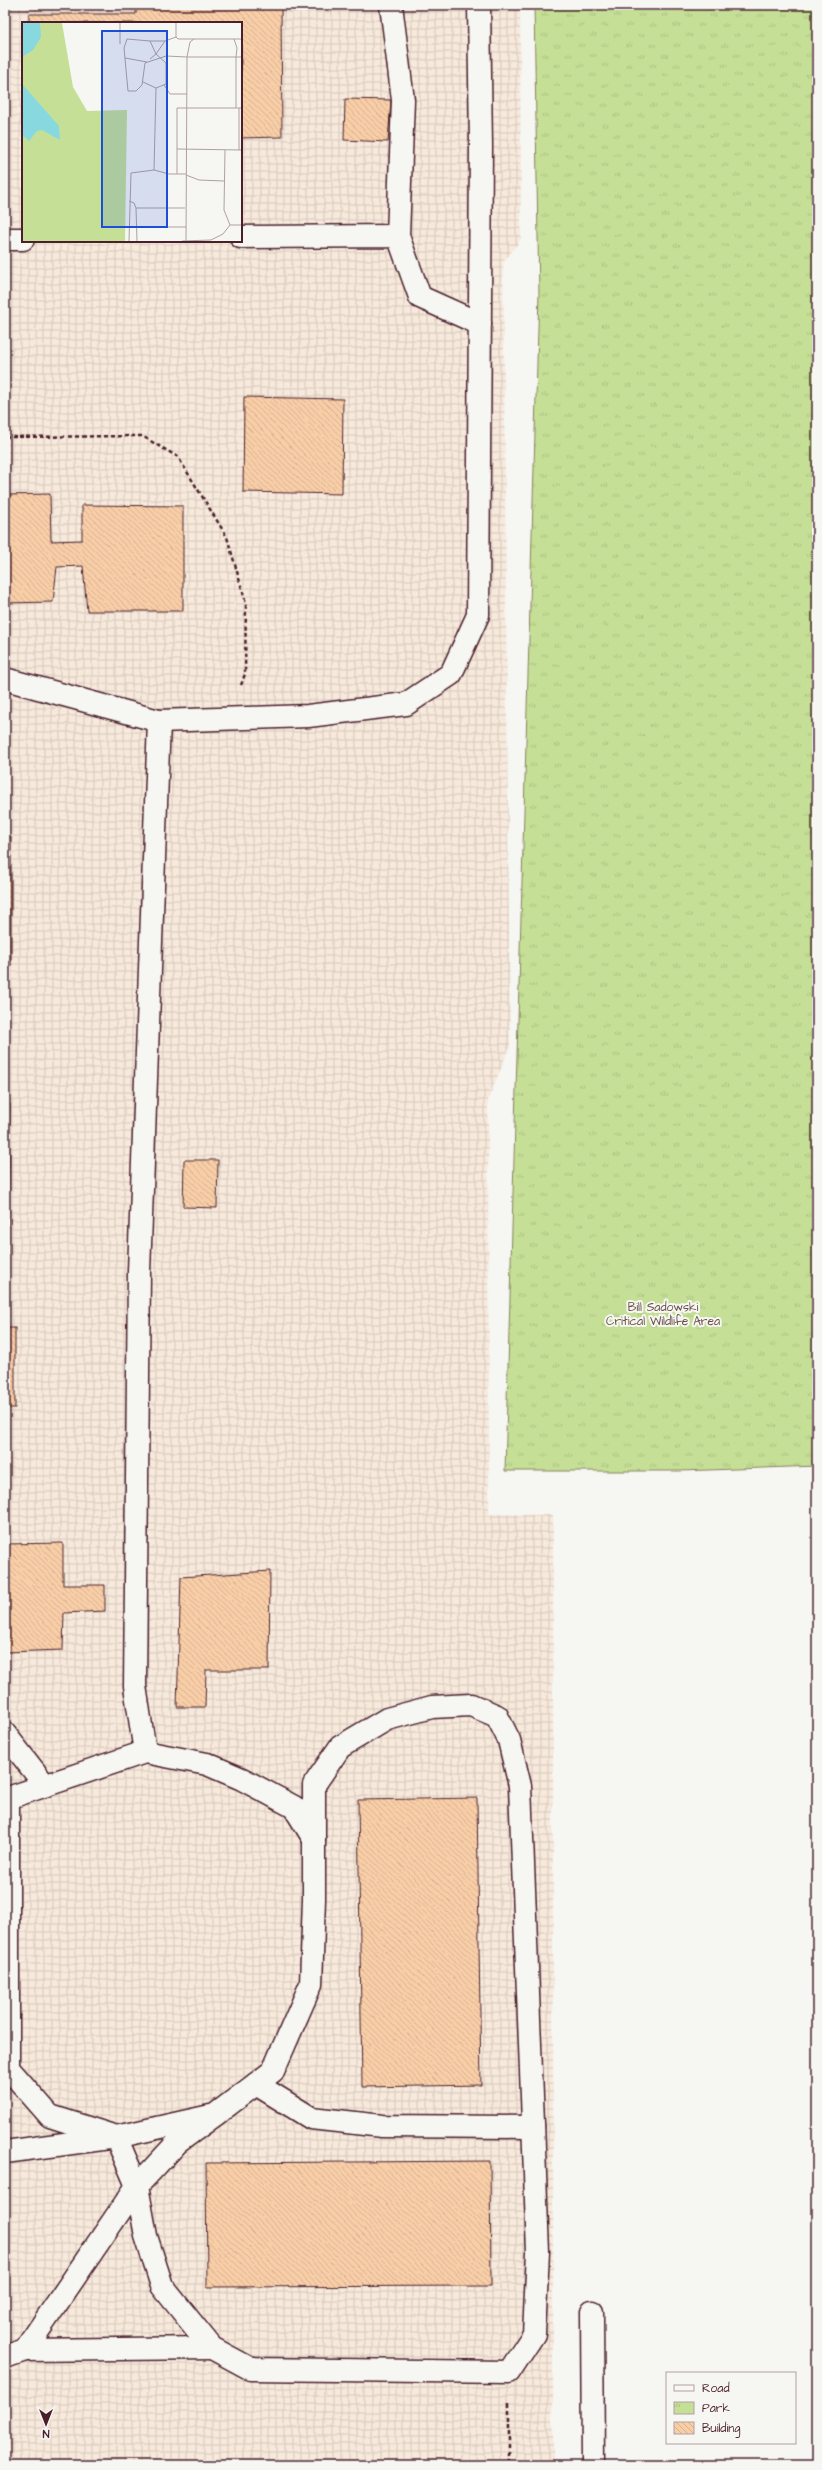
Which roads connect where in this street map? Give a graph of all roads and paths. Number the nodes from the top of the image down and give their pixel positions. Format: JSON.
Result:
{"nodes":[{"id":1,"x":391,"y":5,"type":"edge"},
{"id":2,"x":479,"y":5,"type":"edge"},
{"id":3,"x":398,"y":236,"type":"junction"},
{"id":4,"x":242,"y":237,"type":"edge"},
{"id":5,"x":5,"y":239,"type":"edge"},
{"id":6,"x":22,"y":239,"type":"edge"},
{"id":7,"x":480,"y":324,"type":"junction"},
{"id":8,"x":5,"y":437,"type":"edge"},
{"id":9,"x":5,"y":679,"type":"edge"},
{"id":10,"x":227,"y":719,"type":"junction"},
{"id":11,"x":159,"y":721,"type":"junction"},
{"id":12,"x":5,"y":1734,"type":"edge"},
{"id":13,"x":145,"y":1752,"type":"junction"},
{"id":14,"x":45,"y":1785,"type":"junction"},
{"id":15,"x":314,"y":1839,"type":"junction"},
{"id":16,"x":256,"y":2084,"type":"junction"},
{"id":17,"x":215,"y":2114,"type":"junction"},
{"id":18,"x":533,"y":2127,"type":"junction"},
{"id":19,"x":116,"y":2137,"type":"junction"},
{"id":20,"x":5,"y":2152,"type":"edge"},
{"id":21,"x":136,"y":2186,"type":"junction"},
{"id":22,"x":592,"y":2312,"type":"dead end"},
{"id":23,"x":212,"y":2348,"type":"junction"},
{"id":24,"x":25,"y":2350,"type":"junction"},
{"id":25,"x":5,"y":2358,"type":"edge"},
{"id":26,"x":509,"y":2372,"type":"junction"},
{"id":27,"x":509,"y":2465,"type":"edge"},
{"id":28,"x":592,"y":2465,"type":"edge"}],
"edges":[{"from":1,"to":3,"type":"lane"},
{"from":2,"to":7,"type":"lane"},
{"from":3,"to":4,"type":"lane"},
{"from":3,"to":7,"type":"lane"},
{"from":5,"to":6,"type":"lane"},
{"from":7,"to":10,"type":"lane"},
{"from":8,"to":10,"type":"path"},
{"from":9,"to":11,"type":"lane"},
{"from":10,"to":11,"type":"lane"},
{"from":11,"to":13,"type":"lane"},
{"from":12,"to":14,"type":"lane"},
{"from":13,"to":14,"type":"lane"},
{"from":13,"to":15,"type":"lane"},
{"from":14,"to":19,"type":"lane"},
{"from":15,"to":16,"type":"lane"},
{"from":15,"to":18,"type":"lane"},
{"from":16,"to":17,"type":"lane"},
{"from":16,"to":18,"type":"lane"},
{"from":17,"to":19,"type":"lane"},
{"from":17,"to":21,"type":"lane"},
{"from":18,"to":26,"type":"lane"},
{"from":19,"to":20,"type":"lane"},
{"from":19,"to":21,"type":"lane"},
{"from":21,"to":23,"type":"lane"},
{"from":21,"to":24,"type":"lane"},
{"from":22,"to":28,"type":"lane"},
{"from":23,"to":24,"type":"lane"},
{"from":23,"to":26,"type":"lane"},
{"from":24,"to":25,"type":"lane"},
{"from":26,"to":27,"type":"path"}]}
